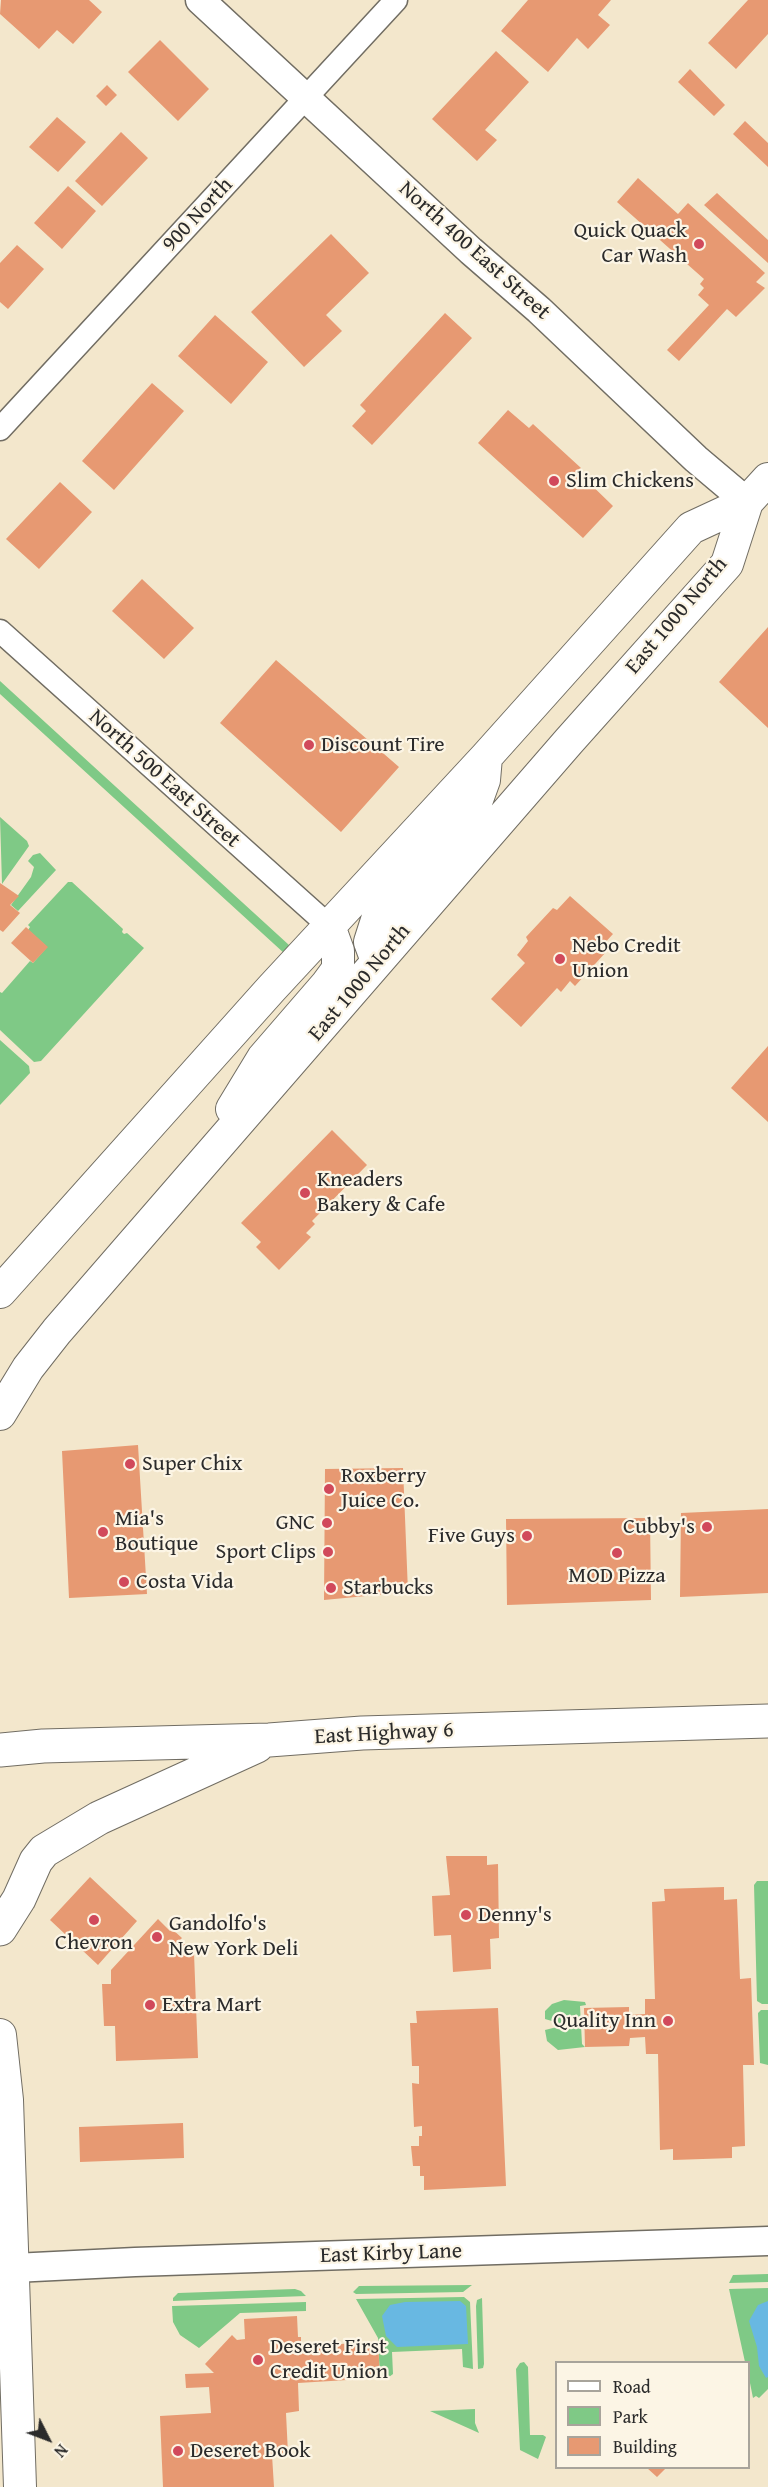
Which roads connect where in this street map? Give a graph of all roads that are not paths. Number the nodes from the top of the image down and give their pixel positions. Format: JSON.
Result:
{"nodes":[{"id":1,"x":200,"y":0,"type":"edge"},
{"id":2,"x":396,"y":0,"type":"edge"},
{"id":3,"x":307,"y":97,"type":"junction"},
{"id":4,"x":0,"y":429,"type":"edge"},
{"id":5,"x":768,"y":479,"type":"edge"},
{"id":6,"x":747,"y":502,"type":"junction"},
{"id":7,"x":0,"y":631,"type":"edge"},
{"id":8,"x":486,"y":757,"type":"junction"},
{"id":9,"x":329,"y":926,"type":"junction"},
{"id":10,"x":377,"y":961,"type":"junction"},
{"id":11,"x":222,"y":1141,"type":"junction"},
{"id":12,"x":0,"y":1292,"type":"edge"},
{"id":13,"x":0,"y":1414,"type":"edge"},
{"id":14,"x":768,"y":1721,"type":"edge"},
{"id":15,"x":269,"y":1740,"type":"junction"},
{"id":16,"x":0,"y":1750,"type":"edge"},
{"id":17,"x":0,"y":1929,"type":"edge"},
{"id":18,"x":0,"y":2035,"type":"edge"},
{"id":19,"x":768,"y":2241,"type":"edge"},
{"id":20,"x":7,"y":2268,"type":"edge"},
{"id":21,"x":20,"y":2487,"type":"edge"}],
"edges":[{"from":1,"to":3,"type":"street","name":"North 400 East Street"},
{"from":2,"to":3,"type":"street","name":"900 North"},
{"from":3,"to":4,"type":"street","name":"900 North"},
{"from":3,"to":6,"type":"street","name":"North 400 East Street"},
{"from":5,"to":6,"type":"main road"},
{"from":6,"to":8,"type":"main road","name":"East 1000 North"},
{"from":6,"to":10,"type":"main road","name":"East 1000 North"},
{"from":7,"to":9,"type":"street","name":"North 500 East Street"},
{"from":8,"to":9,"type":"main road","name":"East 1000 North"},
{"from":8,"to":10,"type":"main road"},
{"from":9,"to":11,"type":"main road"},
{"from":9,"to":12,"type":"main road","name":"East 1000 North"},
{"from":10,"to":11,"type":"main road","name":"East 1000 North"},
{"from":11,"to":13,"type":"main road","name":"East 1000 North"},
{"from":14,"to":15,"type":"highway","name":"East Highway 6"},
{"from":15,"to":16,"type":"highway","name":"East Highway 6"},
{"from":15,"to":17,"type":"highway"},
{"from":18,"to":20,"type":"main road"},
{"from":19,"to":20,"type":"street","name":"East Kirby Lane"},
{"from":20,"to":21,"type":"main road"}]}
